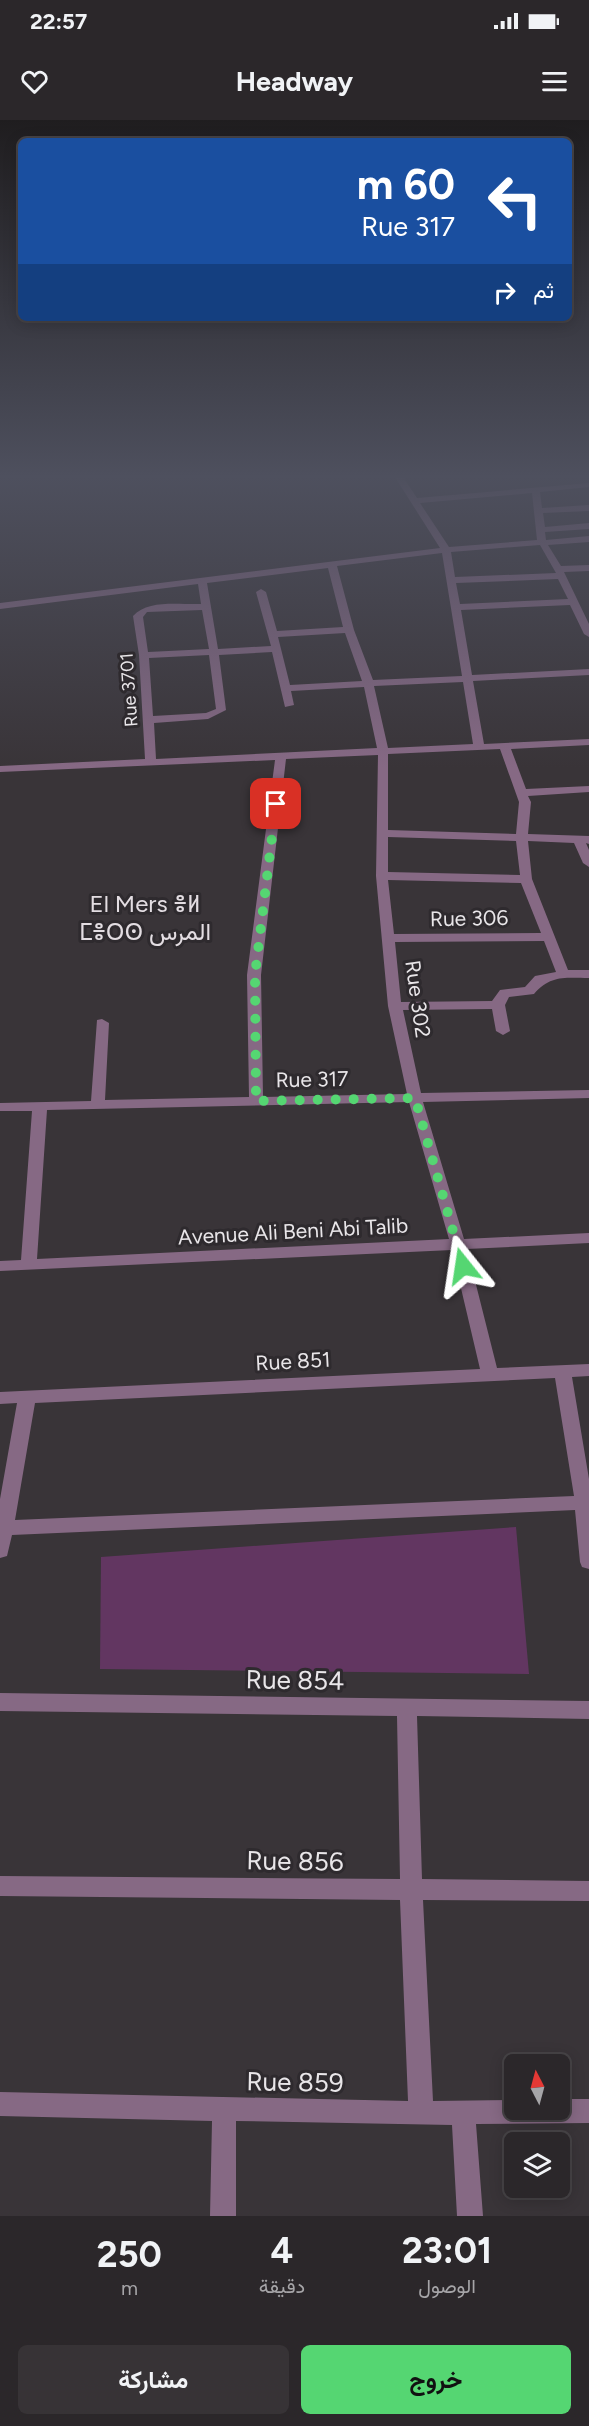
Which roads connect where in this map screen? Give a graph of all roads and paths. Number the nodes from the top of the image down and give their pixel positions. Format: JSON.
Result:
{"nodes":[{"id":1,"x":277,"y":572,"type":"edge"},
{"id":2,"x":335,"y":572,"type":"edge"},
{"id":3,"x":450,"y":572,"type":"edge"},
{"id":4,"x":567,"y":572,"type":"edge"},
{"id":5,"x":560,"y":573,"type":"junction"},
{"id":6,"x":452,"y":580,"type":"junction"},
{"id":7,"x":202,"y":581,"type":"junction"},
{"id":8,"x":261,"y":592,"type":"dead end"},
{"id":9,"x":574,"y":602,"type":"junction"},
{"id":10,"x":0,"y":606,"type":"edge"},
{"id":11,"x":206,"y":607,"type":"junction"},
{"id":12,"x":456,"y":607,"type":"junction"},
{"id":13,"x":349,"y":630,"type":"junction"},
{"id":14,"x":273,"y":634,"type":"junction"},
{"id":15,"x":589,"y":634,"type":"edge"},
{"id":16,"x":276,"y":650,"type":"junction"},
{"id":17,"x":214,"y":652,"type":"junction"},
{"id":18,"x":144,"y":655,"type":"junction"},
{"id":19,"x":589,"y":672,"type":"edge"},
{"id":20,"x":466,"y":679,"type":"junction"},
{"id":21,"x":368,"y":682,"type":"junction"},
{"id":22,"x":286,"y":688,"type":"junction"},
{"id":23,"x":289,"y":705,"type":"dead end"},
{"id":24,"x":147,"y":720,"type":"junction"},
{"id":25,"x":589,"y":742,"type":"edge"},
{"id":26,"x":506,"y":747,"type":"junction"},
{"id":27,"x":479,"y":748,"type":"junction"},
{"id":28,"x":383,"y":752,"type":"junction"},
{"id":29,"x":281,"y":756,"type":"junction"},
{"id":30,"x":151,"y":762,"type":"junction"},
{"id":31,"x":0,"y":769,"type":"edge"},
{"id":32,"x":589,"y":789,"type":"edge"},
{"id":33,"x":522,"y":793,"type":"junction"},
{"id":34,"x":384,"y":833,"type":"junction"},
{"id":35,"x":522,"y":838,"type":"junction"},
{"id":36,"x":584,"y":840,"type":"edge"},
{"id":37,"x":589,"y":863,"type":"edge"},
{"id":38,"x":382,"y":876,"type":"junction"},
{"id":39,"x":526,"y":879,"type":"junction"},
{"id":40,"x":549,"y":937,"type":"junction"},
{"id":41,"x":388,"y":938,"type":"junction"},
{"id":42,"x":563,"y":974,"type":"junction"},
{"id":43,"x":589,"y":974,"type":"edge"},
{"id":44,"x":498,"y":1005,"type":"junction"},
{"id":45,"x":394,"y":1006,"type":"junction"},
{"id":46,"x":102,"y":1023,"type":"dead end"},
{"id":47,"x":503,"y":1031,"type":"dead end"},
{"id":48,"x":589,"y":1094,"type":"edge"},
{"id":49,"x":415,"y":1098,"type":"junction"},
{"id":50,"x":256,"y":1101,"type":"junction"},
{"id":51,"x":98,"y":1104,"type":"junction"},
{"id":52,"x":40,"y":1106,"type":"junction"},
{"id":53,"x":0,"y":1107,"type":"edge"},
{"id":54,"x":589,"y":1238,"type":"edge"},
{"id":55,"x":458,"y":1244,"type":"junction"},
{"id":56,"x":29,"y":1265,"type":"junction"},
{"id":57,"x":0,"y":1266,"type":"edge"},
{"id":58,"x":589,"y":1370,"type":"edge"},
{"id":59,"x":562,"y":1371,"type":"junction"},
{"id":60,"x":490,"y":1375,"type":"junction"},
{"id":61,"x":27,"y":1396,"type":"junction"},
{"id":62,"x":0,"y":1398,"type":"edge"},
{"id":63,"x":584,"y":1503,"type":"junction"},
{"id":64,"x":4,"y":1528,"type":"junction"},
{"id":65,"x":0,"y":1551,"type":"edge"},
{"id":66,"x":589,"y":1562,"type":"edge"},
{"id":67,"x":0,"y":1702,"type":"edge"},
{"id":68,"x":407,"y":1709,"type":"junction"},
{"id":69,"x":589,"y":1710,"type":"edge"},
{"id":70,"x":0,"y":1886,"type":"edge"},
{"id":71,"x":411,"y":1890,"type":"junction"},
{"id":72,"x":589,"y":1891,"type":"edge"},
{"id":73,"x":0,"y":2103,"type":"edge"},
{"id":74,"x":224,"y":2109,"type":"junction"},
{"id":75,"x":589,"y":2111,"type":"edge"},
{"id":76,"x":421,"y":2113,"type":"junction"},
{"id":77,"x":463,"y":2113,"type":"junction"},
{"id":78,"x":223,"y":2216,"type":"edge"},
{"id":79,"x":470,"y":2216,"type":"edge"}],
"edges":[{"from":1,"to":7,"type":"street"},
{"from":2,"to":13,"type":"street","name":"Rue 302"},
{"from":3,"to":6,"type":"street"},
{"from":4,"to":5,"type":"street"},
{"from":5,"to":6,"type":"street"},
{"from":5,"to":9,"type":"street"},
{"from":6,"to":12,"type":"street"},
{"from":7,"to":10,"type":"street"},
{"from":7,"to":11,"type":"street"},
{"from":8,"to":14,"type":"street"},
{"from":9,"to":12,"type":"street"},
{"from":9,"to":15,"type":"street"},
{"from":11,"to":17,"type":"street"},
{"from":11,"to":18,"type":"street","name":"Rue 3701"},
{"from":12,"to":20,"type":"street"},
{"from":13,"to":14,"type":"street"},
{"from":13,"to":21,"type":"street","name":"Rue 302"},
{"from":14,"to":16,"type":"street"},
{"from":16,"to":17,"type":"street"},
{"from":16,"to":22,"type":"street"},
{"from":17,"to":18,"type":"street"},
{"from":17,"to":24,"type":"street"},
{"from":18,"to":24,"type":"street","name":"Rue 3701"},
{"from":19,"to":20,"type":"street"},
{"from":20,"to":21,"type":"street"},
{"from":20,"to":27,"type":"street"},
{"from":21,"to":22,"type":"street"},
{"from":21,"to":28,"type":"street","name":"Rue 302"},
{"from":22,"to":23,"type":"street"},
{"from":24,"to":30,"type":"street","name":"Rue 3701"},
{"from":25,"to":26,"type":"street"},
{"from":26,"to":27,"type":"street"},
{"from":26,"to":33,"type":"street"},
{"from":27,"to":28,"type":"street"},
{"from":28,"to":29,"type":"street"},
{"from":28,"to":34,"type":"street","name":"Rue 302"},
{"from":29,"to":30,"type":"street"},
{"from":29,"to":50,"type":"street"},
{"from":30,"to":31,"type":"street"},
{"from":32,"to":33,"type":"street"},
{"from":33,"to":35,"type":"street"},
{"from":34,"to":35,"type":"street"},
{"from":34,"to":38,"type":"street","name":"Rue 302"},
{"from":35,"to":36,"type":"street"},
{"from":35,"to":39,"type":"street"},
{"from":36,"to":37,"type":"street"},
{"from":38,"to":39,"type":"street"},
{"from":38,"to":41,"type":"street","name":"Rue 302"},
{"from":39,"to":40,"type":"street"},
{"from":40,"to":41,"type":"street","name":"Rue 306"},
{"from":40,"to":42,"type":"street"},
{"from":41,"to":45,"type":"street","name":"Rue 302"},
{"from":42,"to":43,"type":"street"},
{"from":42,"to":44,"type":"street"},
{"from":44,"to":45,"type":"street"},
{"from":44,"to":47,"type":"street"},
{"from":45,"to":49,"type":"street","name":"Rue 302"},
{"from":46,"to":51,"type":"street"},
{"from":48,"to":49,"type":"street","name":"Rue 317"},
{"from":49,"to":50,"type":"street","name":"Rue 317"},
{"from":49,"to":55,"type":"street","name":"Rue 302"},
{"from":50,"to":51,"type":"street","name":"Rue 317"},
{"from":51,"to":52,"type":"street","name":"Rue 317"},
{"from":52,"to":53,"type":"street","name":"Rue 317"},
{"from":52,"to":56,"type":"street"},
{"from":54,"to":55,"type":"street","name":"Avenue Ali Beni Abi Talib"},
{"from":55,"to":56,"type":"street","name":"Avenue Ali Beni Abi Talib"},
{"from":55,"to":60,"type":"street","name":"Rue 302"},
{"from":56,"to":57,"type":"street","name":"Avenue Ali Beni Abi Talib"},
{"from":58,"to":59,"type":"street","name":"Rue 851"},
{"from":59,"to":60,"type":"street","name":"Rue 851"},
{"from":59,"to":63,"type":"street"},
{"from":60,"to":61,"type":"street","name":"Rue 851"},
{"from":61,"to":62,"type":"street","name":"Rue 851"},
{"from":61,"to":64,"type":"street"},
{"from":63,"to":64,"type":"street"},
{"from":63,"to":66,"type":"street"},
{"from":64,"to":65,"type":"street"},
{"from":67,"to":68,"type":"street","name":"Rue 854"},
{"from":68,"to":69,"type":"street","name":"Rue 854"},
{"from":68,"to":71,"type":"street"},
{"from":70,"to":71,"type":"street","name":"Rue 856"},
{"from":71,"to":72,"type":"street","name":"Rue 856"},
{"from":71,"to":76,"type":"street"},
{"from":73,"to":74,"type":"street","name":"Rue 859"},
{"from":74,"to":76,"type":"street","name":"Rue 859"},
{"from":74,"to":78,"type":"street"},
{"from":75,"to":77,"type":"street","name":"Rue 859"},
{"from":76,"to":77,"type":"street","name":"Rue 859"},
{"from":77,"to":79,"type":"street"}]}
